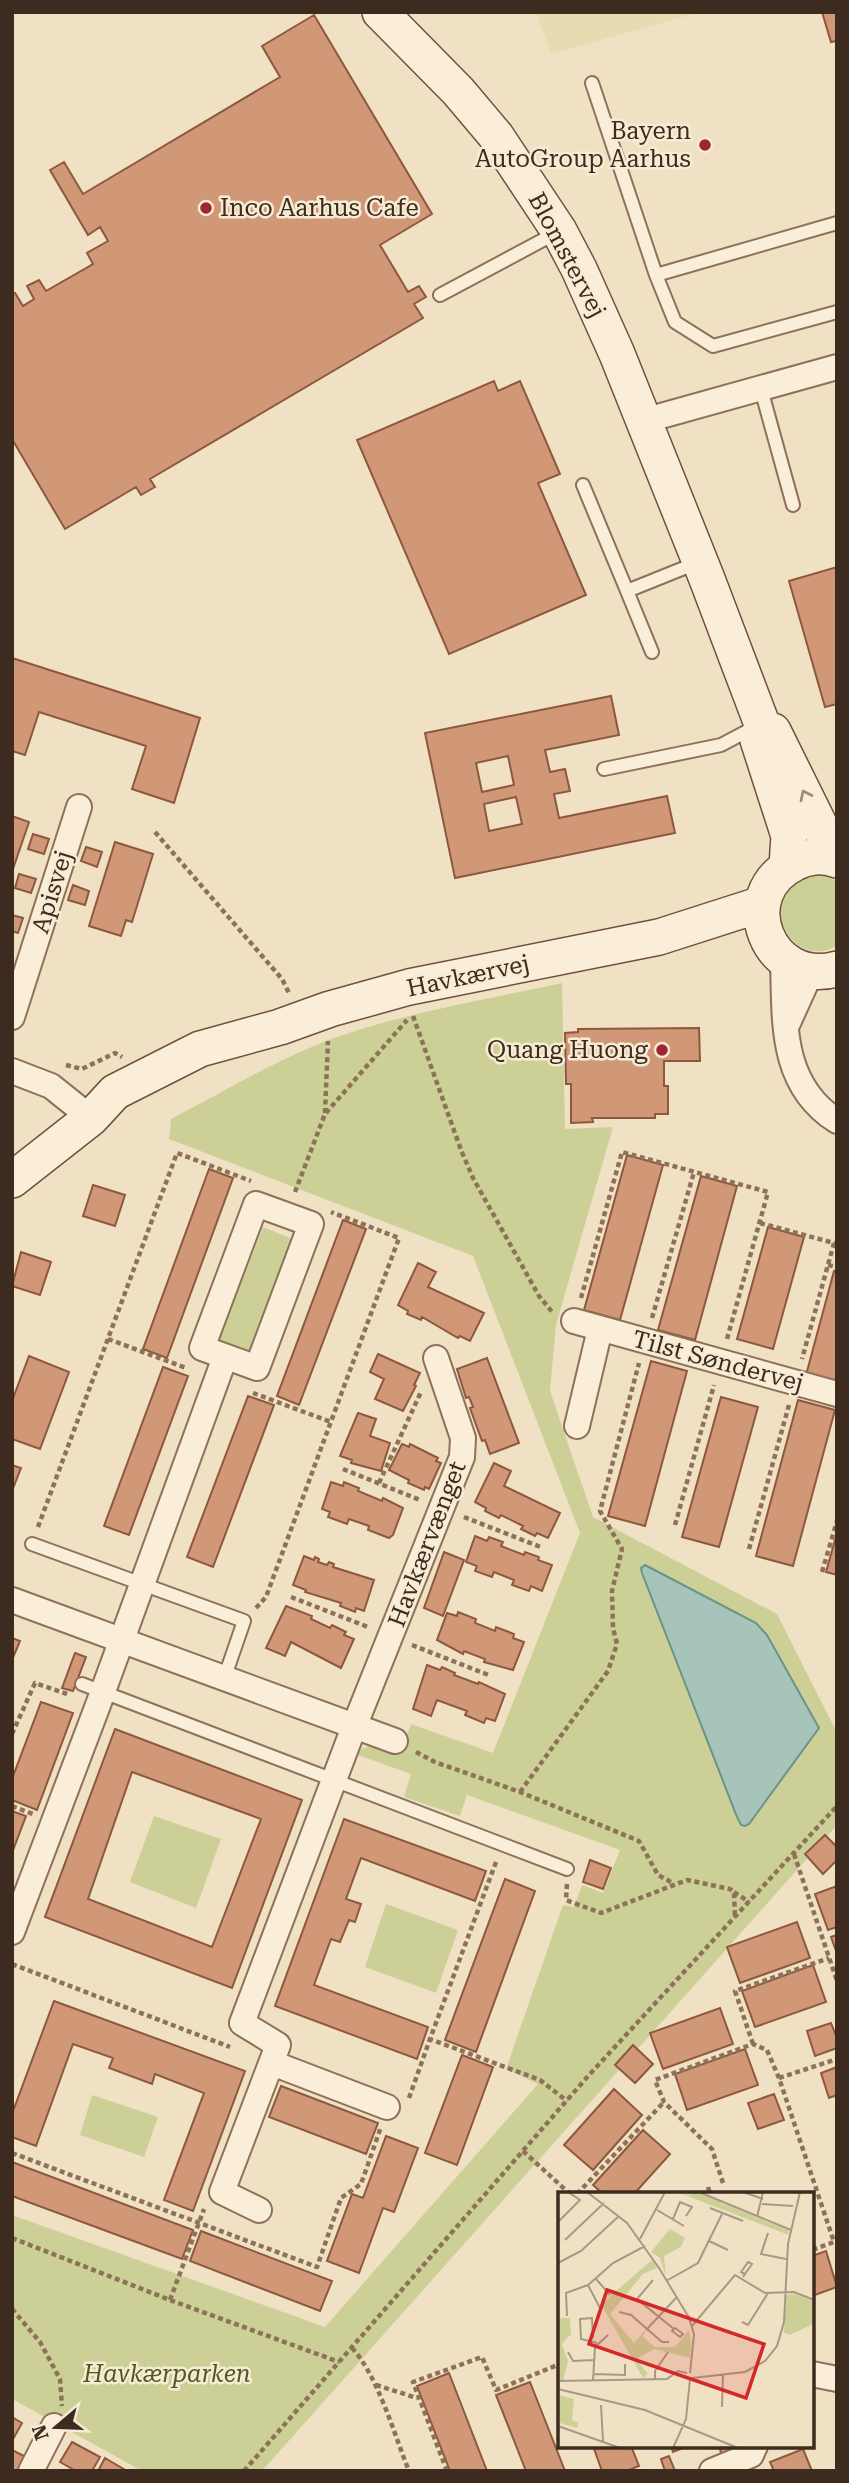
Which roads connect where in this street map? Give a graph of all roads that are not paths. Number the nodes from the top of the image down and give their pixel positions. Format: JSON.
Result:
{"nodes":[{"id":1,"x":380,"y":12,"type":"edge"},
{"id":2,"x":592,"y":83,"type":"dead end"},
{"id":3,"x":837,"y":223,"type":"edge"},
{"id":4,"x":559,"y":231,"type":"junction"},
{"id":5,"x":656,"y":275,"type":"junction"},
{"id":6,"x":440,"y":295,"type":"dead end"},
{"id":7,"x":837,"y":312,"type":"edge"},
{"id":8,"x":837,"y":367,"type":"edge"},
{"id":9,"x":761,"y":389,"type":"junction"},
{"id":10,"x":643,"y":421,"type":"junction"},
{"id":11,"x":583,"y":485,"type":"dead end"},
{"id":12,"x":793,"y":505,"type":"dead end"},
{"id":13,"x":700,"y":562,"type":"junction"},
{"id":14,"x":627,"y":591,"type":"junction"},
{"id":15,"x":652,"y":652,"type":"dead end"},
{"id":16,"x":762,"y":724,"type":"junction"},
{"id":17,"x":604,"y":769,"type":"dead end"},
{"id":18,"x":79,"y":807,"type":"dead end"},
{"id":19,"x":834,"y":859,"type":"edge"},
{"id":20,"x":787,"y":866,"type":"junction"},
{"id":21,"x":792,"y":948,"type":"edge"},
{"id":22,"x":12,"y":1017,"type":"edge"},
{"id":23,"x":304,"y":1018,"type":"junction"},
{"id":24,"x":12,"y":1071,"type":"edge"},
{"id":25,"x":91,"y":1118,"type":"junction"},
{"id":26,"x":837,"y":1121,"type":"edge"},
{"id":27,"x":12,"y":1180,"type":"edge"},
{"id":28,"x":574,"y":1321,"type":"road end"},
{"id":29,"x":600,"y":1329,"type":"junction"},
{"id":30,"x":225,"y":1357,"type":"junction"},
{"id":31,"x":436,"y":1358,"type":"road end"},
{"id":32,"x":837,"y":1394,"type":"edge"},
{"id":33,"x":577,"y":1426,"type":"dead end"},
{"id":34,"x":32,"y":1544,"type":"dead end"},
{"id":35,"x":142,"y":1584,"type":"junction"},
{"id":36,"x":12,"y":1600,"type":"edge"},
{"id":37,"x":122,"y":1641,"type":"junction"},
{"id":38,"x":224,"y":1679,"type":"junction"},
{"id":39,"x":94,"y":1694,"type":"junction"},
{"id":40,"x":355,"y":1727,"type":"junction"},
{"id":41,"x":395,"y":1741,"type":"road end"},
{"id":42,"x":334,"y":1781,"type":"junction"},
{"id":43,"x":567,"y":1870,"type":"road end"},
{"id":44,"x":12,"y":1932,"type":"edge"},
{"id":45,"x":272,"y":2063,"type":"junction"},
{"id":46,"x":393,"y":2110,"type":"road end"},
{"id":47,"x":259,"y":2210,"type":"dead end"},
{"id":48,"x":814,"y":2374,"type":"edge"},
{"id":49,"x":837,"y":2379,"type":"edge"},
{"id":50,"x":54,"y":2426,"type":"road end"},
{"id":51,"x":755,"y":2457,"type":"edge"},
{"id":52,"x":31,"y":2471,"type":"edge"},
{"id":53,"x":712,"y":2471,"type":"edge"}],
"edges":[{"from":1,"to":4,"type":"street","name":"Blomstervej"},
{"from":2,"to":5,"type":"lane"},
{"from":3,"to":5,"type":"lane"},
{"from":4,"to":6,"type":"lane"},
{"from":4,"to":10,"type":"street","name":"Blomstervej"},
{"from":5,"to":7,"type":"lane"},
{"from":8,"to":9,"type":"street"},
{"from":9,"to":10,"type":"street"},
{"from":9,"to":12,"type":"lane"},
{"from":10,"to":13,"type":"street","name":"Blomstervej"},
{"from":11,"to":14,"type":"lane"},
{"from":13,"to":14,"type":"lane"},
{"from":13,"to":16,"type":"street","name":"Blomstervej"},
{"from":14,"to":15,"type":"lane"},
{"from":16,"to":17,"type":"lane"},
{"from":19,"to":16,"type":"street","name":"Blomstervej","one_way":true},
{"from":16,"to":20,"type":"street","name":"Blomstervej"},
{"from":18,"to":22,"type":"street","name":"Apisvej"},
{"from":19,"to":20,"type":"street"},
{"from":20,"to":21,"type":"street"},
{"from":21,"to":23,"type":"street","name":"Havkærvej"},
{"from":21,"to":26,"type":"street"},
{"from":23,"to":25,"type":"street","name":"Havkærvej"},
{"from":23,"to":25,"type":"street","name":"Havkærvej"},
{"from":24,"to":25,"type":"street"},
{"from":25,"to":27,"type":"street","name":"Havkærvej"},
{"from":28,"to":29,"type":"street","name":"Tilst Søndervej"},
{"from":29,"to":32,"type":"street","name":"Tilst Søndervej"},
{"from":29,"to":33,"type":"street","name":"Tilst Søndervej"},
{"from":30,"to":30,"type":"street"},
{"from":30,"to":35,"type":"street"},
{"from":31,"to":40,"type":"street","name":"Havkærvænget"},
{"from":34,"to":35,"type":"lane"},
{"from":35,"to":37,"type":"street"},
{"from":35,"to":38,"type":"lane"},
{"from":36,"to":37,"type":"street"},
{"from":37,"to":38,"type":"street"},
{"from":37,"to":39,"type":"street"},
{"from":38,"to":40,"type":"street"},
{"from":39,"to":42,"type":"lane"},
{"from":39,"to":44,"type":"street"},
{"from":40,"to":41,"type":"street"},
{"from":40,"to":42,"type":"street","name":"Havkærvænget"},
{"from":42,"to":43,"type":"lane"},
{"from":42,"to":45,"type":"street","name":"Havkærvænget"},
{"from":45,"to":46,"type":"street"},
{"from":45,"to":47,"type":"street"},
{"from":48,"to":49,"type":"street"},
{"from":50,"to":52,"type":"street"},
{"from":51,"to":53,"type":"street"}]}
